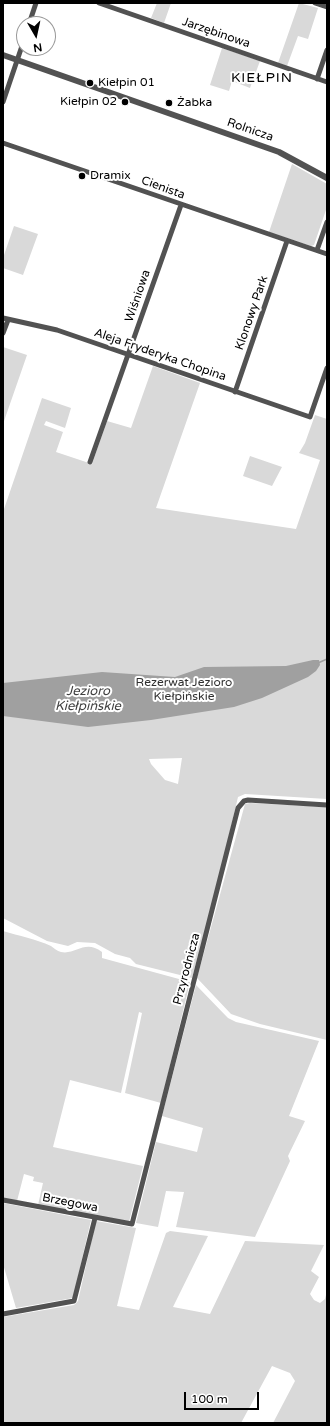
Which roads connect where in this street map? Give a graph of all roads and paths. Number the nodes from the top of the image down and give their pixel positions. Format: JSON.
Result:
{"nodes":[{"id":1,"x":36,"y":3,"type":"edge"},
{"id":2,"x":99,"y":3,"type":"edge"},
{"id":3,"x":315,"y":3,"type":"edge"},
{"id":4,"x":327,"y":7,"type":"edge"},
{"id":5,"x":32,"y":16,"type":"edge"},
{"id":6,"x":327,"y":50,"type":"edge"},
{"id":7,"x":3,"y":55,"type":"edge"},
{"id":8,"x":18,"y":56,"type":"edge"},
{"id":9,"x":17,"y":60,"type":"junction"},
{"id":10,"x":317,"y":79,"type":"junction"},
{"id":11,"x":327,"y":82,"type":"edge"},
{"id":12,"x":3,"y":102,"type":"edge"},
{"id":13,"x":3,"y":143,"type":"edge"},
{"id":14,"x":327,"y":178,"type":"edge"},
{"id":15,"x":180,"y":205,"type":"junction"},
{"id":16,"x":327,"y":222,"type":"edge"},
{"id":17,"x":287,"y":241,"type":"junction"},
{"id":18,"x":317,"y":250,"type":"junction"},
{"id":19,"x":327,"y":254,"type":"edge"},
{"id":20,"x":6,"y":319,"type":"edge"},
{"id":21,"x":3,"y":333,"type":"edge"},
{"id":22,"x":129,"y":354,"type":"junction"},
{"id":23,"x":327,"y":368,"type":"edge"},
{"id":24,"x":235,"y":392,"type":"junction"},
{"id":25,"x":90,"y":462,"type":"dead end"},
{"id":26,"x":327,"y":805,"type":"edge"},
{"id":27,"x":3,"y":1200,"type":"edge"},
{"id":28,"x":95,"y":1218,"type":"junction"},
{"id":29,"x":132,"y":1224,"type":"joint"},
{"id":30,"x":3,"y":1314,"type":"edge"}],
"edges":[{"from":1,"to":5,"type":"street"},
{"from":2,"to":10,"type":"street","name":"Jarzębinowa"},
{"from":3,"to":4,"type":"street"},
{"from":6,"to":10,"type":"street"},
{"from":7,"to":9,"type":"street","name":"Rolnicza"},
{"from":8,"to":9,"type":"street"},
{"from":9,"to":12,"type":"street"},
{"from":9,"to":14,"type":"street","name":"Rolnicza"},
{"from":10,"to":11,"type":"street","name":"Jarzębinowa"},
{"from":13,"to":15,"type":"street","name":"Cienista"},
{"from":15,"to":17,"type":"street","name":"Cienista"},
{"from":15,"to":22,"type":"street","name":"Wiśniowa"},
{"from":16,"to":18,"type":"street"},
{"from":17,"to":18,"type":"street","name":"Cienista"},
{"from":17,"to":24,"type":"street","name":"Klonowy Park"},
{"from":18,"to":19,"type":"street","name":"Cienista"},
{"from":20,"to":21,"type":"street"},
{"from":20,"to":22,"type":"street","name":"Aleja Fryderyka Chopina"},
{"from":22,"to":24,"type":"street","name":"Aleja Fryderyka Chopina"},
{"from":22,"to":25,"type":"street","name":"Wiśniowa"},
{"from":23,"to":24,"type":"street","name":"Aleja Fryderyka Chopina"},
{"from":26,"to":29,"type":"street","name":"Przyrodnicza"},
{"from":27,"to":28,"type":"street","name":"Brzegowa"},
{"from":28,"to":29,"type":"street","name":"Brzegowa"},
{"from":28,"to":30,"type":"street"}]}
